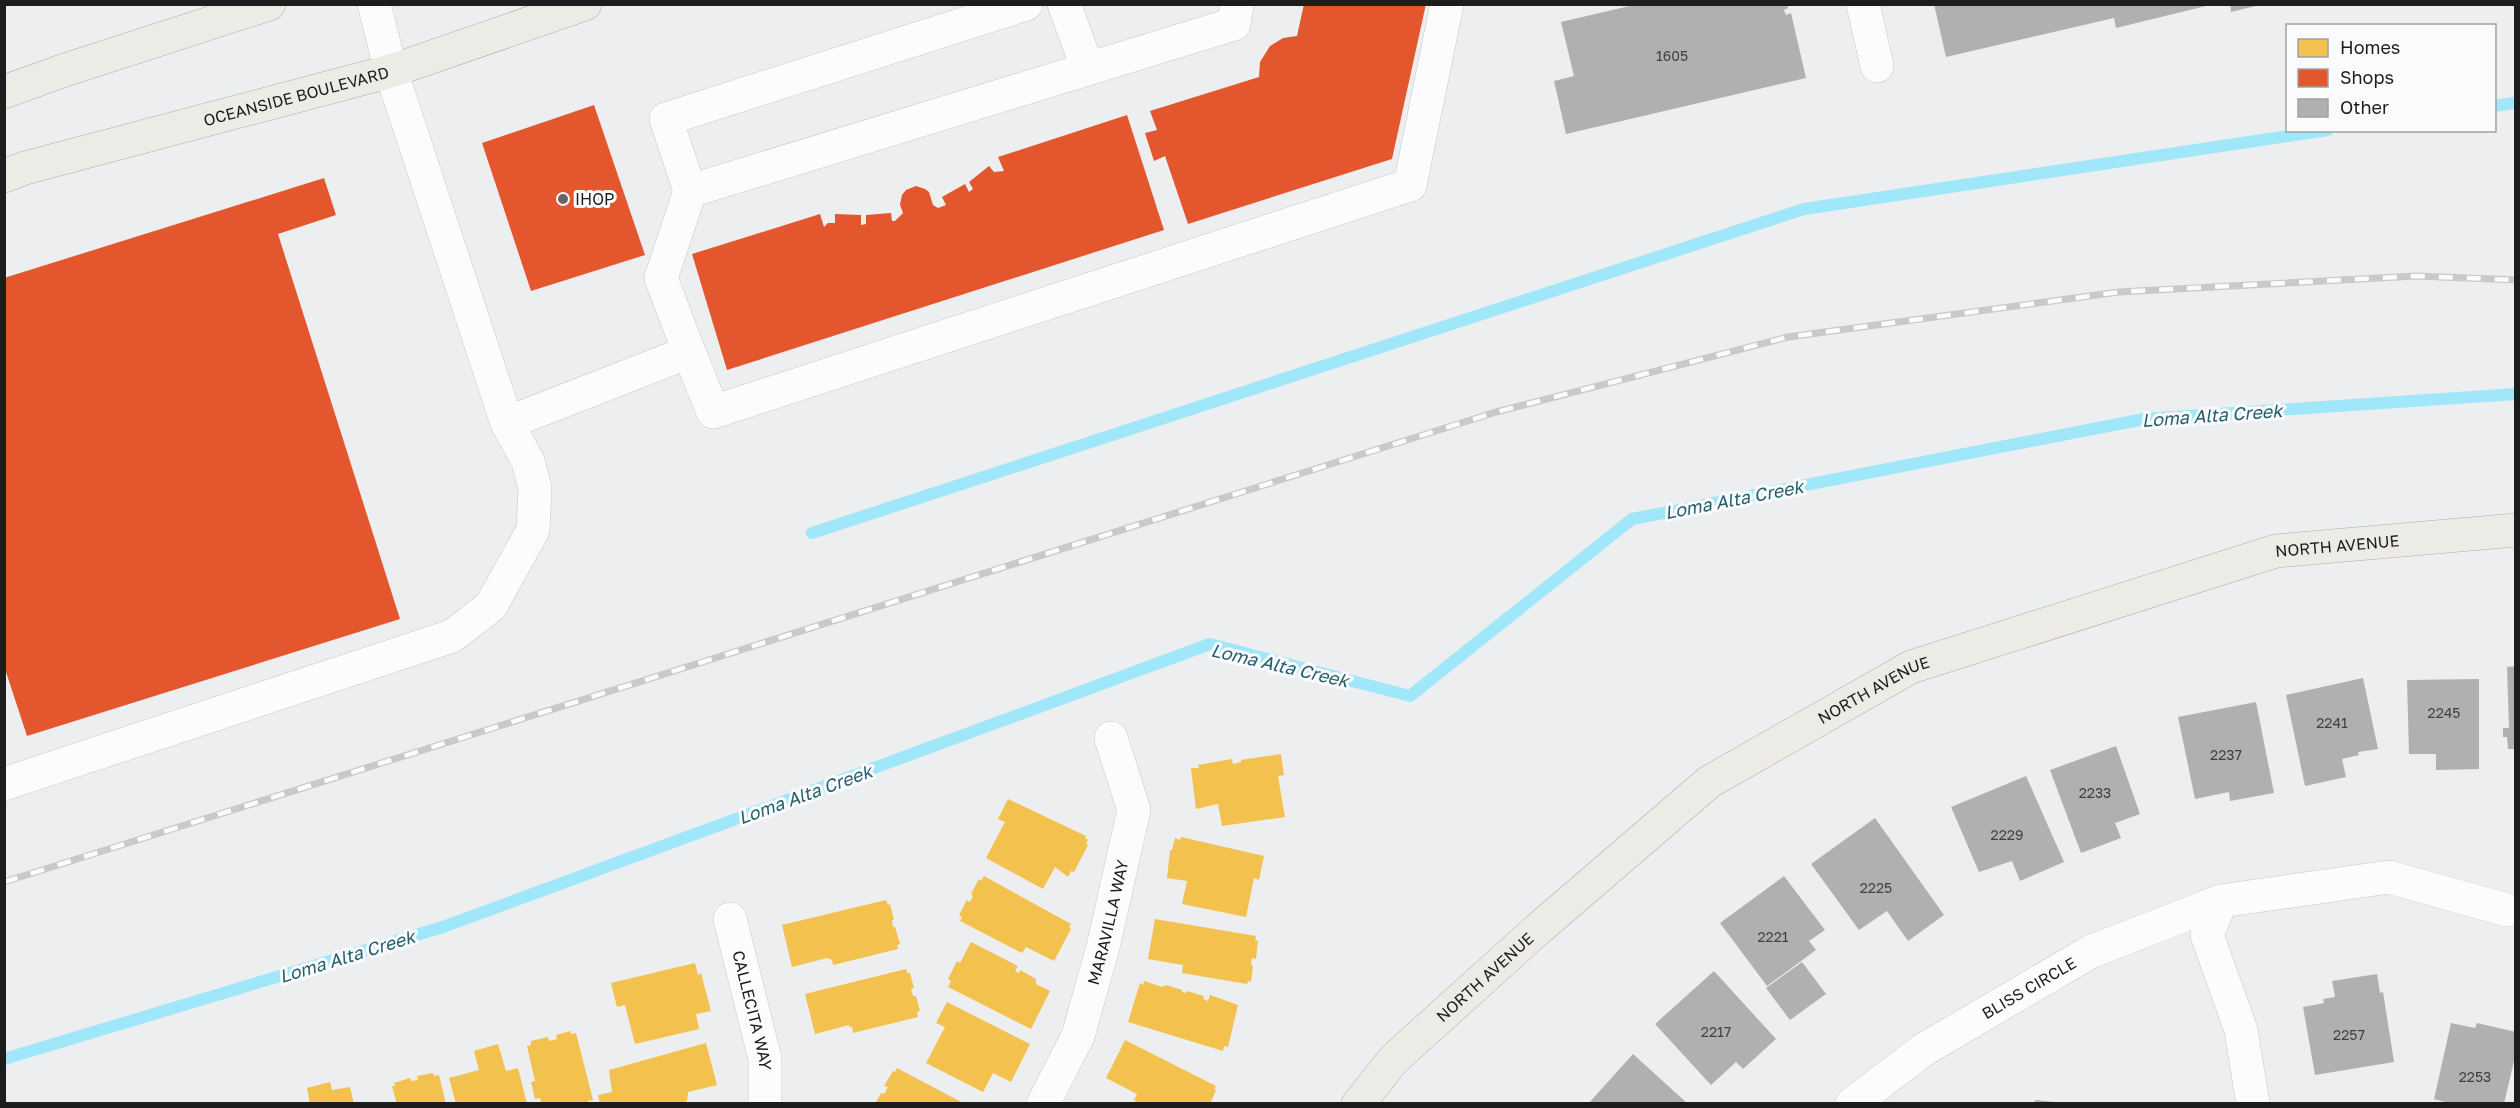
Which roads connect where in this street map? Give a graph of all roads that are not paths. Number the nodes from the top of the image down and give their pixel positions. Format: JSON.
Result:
{"nodes":[{"id":1,"x":269,"y":4,"type":"edge"},
{"id":2,"x":374,"y":4,"type":"edge"},
{"id":3,"x":585,"y":4,"type":"edge"},
{"id":4,"x":1026,"y":4,"type":"edge"},
{"id":5,"x":1064,"y":4,"type":"edge"},
{"id":6,"x":1237,"y":4,"type":"edge"},
{"id":7,"x":1447,"y":4,"type":"edge"},
{"id":8,"x":1863,"y":4,"type":"edge"},
{"id":9,"x":1877,"y":66,"type":"dead end"},
{"id":10,"x":1088,"y":69,"type":"junction"},
{"id":11,"x":391,"y":71,"type":"junction"},
{"id":12,"x":4,"y":92,"type":"edge"},
{"id":13,"x":4,"y":176,"type":"edge"},
{"id":14,"x":690,"y":191,"type":"junction"},
{"id":15,"x":688,"y":352,"type":"junction"},
{"id":16,"x":507,"y":423,"type":"junction"},
{"id":17,"x":2516,"y":530,"type":"edge"},
{"id":18,"x":1111,"y":738,"type":"dead end"},
{"id":19,"x":4,"y":784,"type":"edge"},
{"id":20,"x":2221,"y":901,"type":"junction"},
{"id":21,"x":2507,"y":910,"type":"dead end"},
{"id":22,"x":730,"y":919,"type":"dead end"},
{"id":23,"x":765,"y":1104,"type":"edge"},
{"id":24,"x":1043,"y":1104,"type":"edge"},
{"id":25,"x":1358,"y":1104,"type":"edge"},
{"id":26,"x":1852,"y":1104,"type":"edge"},
{"id":27,"x":2253,"y":1104,"type":"edge"}],
"edges":[{"from":1,"to":12,"type":"main road"},
{"from":2,"to":11,"type":"street"},
{"from":3,"to":11,"type":"main road","name":"OCEANSIDE BOULEVARD"},
{"from":4,"to":14,"type":"street"},
{"from":5,"to":10,"type":"street"},
{"from":6,"to":10,"type":"street"},
{"from":7,"to":15,"type":"street"},
{"from":8,"to":9,"type":"street"},
{"from":10,"to":14,"type":"street"},
{"from":11,"to":13,"type":"main road","name":"OCEANSIDE BOULEVARD"},
{"from":11,"to":16,"type":"street"},
{"from":14,"to":15,"type":"street"},
{"from":15,"to":16,"type":"street"},
{"from":16,"to":19,"type":"street"},
{"from":17,"to":25,"type":"main road","name":"NORTH AVENUE"},
{"from":18,"to":24,"type":"street","name":"MARAVILLA WAY"},
{"from":20,"to":21,"type":"street","name":"BLISS CIRCLE"},
{"from":20,"to":26,"type":"street","name":"BLISS CIRCLE"},
{"from":20,"to":27,"type":"street"},
{"from":22,"to":23,"type":"street","name":"CALLECITA WAY"}]}
